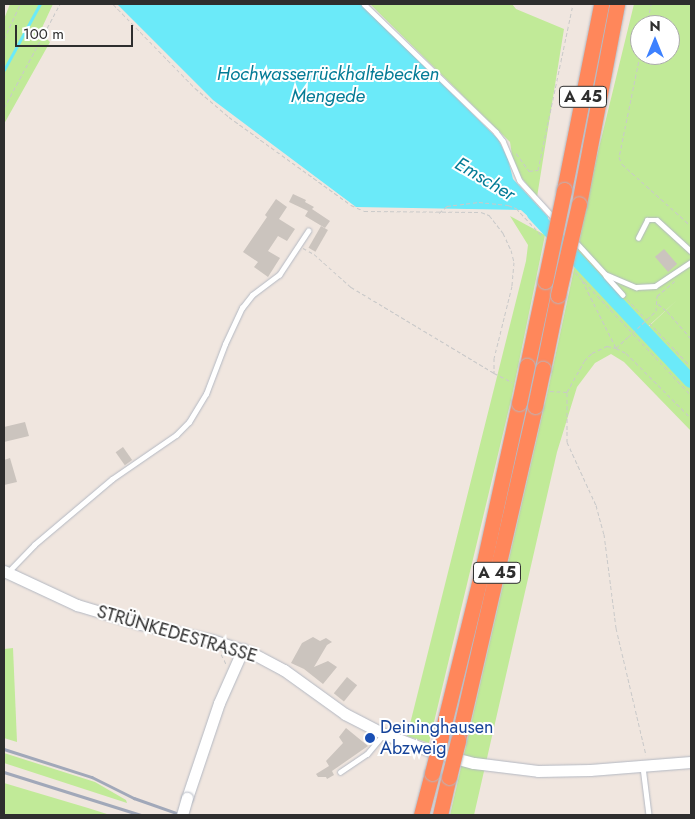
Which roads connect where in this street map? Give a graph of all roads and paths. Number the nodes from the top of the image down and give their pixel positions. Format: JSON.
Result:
{"nodes":[{"id":1,"x":20,"y":4,"type":"edge"},
{"id":2,"x":60,"y":4,"type":"edge"},
{"id":3,"x":113,"y":4,"type":"edge"},
{"id":4,"x":364,"y":4,"type":"edge"},
{"id":5,"x":573,"y":4,"type":"edge"},
{"id":6,"x":601,"y":4,"type":"edge"},
{"id":7,"x":617,"y":4,"type":"edge"},
{"id":8,"x":4,"y":39,"type":"edge"},
{"id":9,"x":638,"y":65,"type":"edge"},
{"id":10,"x":4,"y":108,"type":"edge"},
{"id":11,"x":506,"y":147,"type":"junction"},
{"id":12,"x":691,"y":226,"type":"edge"},
{"id":13,"x":562,"y":227,"type":"dead end"},
{"id":14,"x":308,"y":231,"type":"dead end"},
{"id":15,"x":568,"y":234,"type":"dead end"},
{"id":16,"x":638,"y":238,"type":"dead end"},
{"id":17,"x":298,"y":245,"type":"junction"},
{"id":18,"x":691,"y":251,"type":"edge"},
{"id":19,"x":691,"y":262,"type":"edge"},
{"id":20,"x":605,"y":274,"type":"junction"},
{"id":21,"x":581,"y":278,"type":"dead end"},
{"id":22,"x":675,"y":281,"type":"dead end"},
{"id":23,"x":624,"y":295,"type":"joint"},
{"id":24,"x":657,"y":304,"type":"junction"},
{"id":25,"x":691,"y":339,"type":"edge"},
{"id":26,"x":616,"y":348,"type":"junction"},
{"id":27,"x":691,"y":367,"type":"edge"},
{"id":28,"x":494,"y":373,"type":"junction"},
{"id":29,"x":515,"y":383,"type":"dead end"},
{"id":30,"x":548,"y":390,"type":"dead end"},
{"id":31,"x":567,"y":392,"type":"junction"},
{"id":32,"x":691,"y":418,"type":"edge"},
{"id":33,"x":6,"y":572,"type":"edge"},
{"id":34,"x":243,"y":649,"type":"junction"},
{"id":35,"x":384,"y":734,"type":"junction"},
{"id":36,"x":691,"y":762,"type":"edge"},
{"id":37,"x":645,"y":765,"type":"junction"},
{"id":38,"x":340,"y":772,"type":"dead end"},
{"id":39,"x":182,"y":815,"type":"edge"},
{"id":40,"x":421,"y":815,"type":"edge"},
{"id":41,"x":440,"y":815,"type":"edge"},
{"id":42,"x":649,"y":815,"type":"edge"}],
"edges":[{"from":1,"to":8,"type":"path"},
{"from":2,"to":10,"type":"path"},
{"from":3,"to":28,"type":"path"},
{"from":4,"to":11,"type":"lane"},
{"from":5,"to":11,"type":"path"},
{"from":6,"to":40,"type":"highway","number":"A 45","bridge":true},
{"from":7,"to":41,"type":"highway","number":"A 45","bridge":true},
{"from":9,"to":12,"type":"path"},
{"from":11,"to":13,"type":"lane"},
{"from":14,"to":17,"type":"lane"},
{"from":15,"to":20,"type":"lane"},
{"from":16,"to":18,"type":"lane"},
{"from":17,"to":28,"type":"path"},
{"from":17,"to":33,"type":"lane"},
{"from":19,"to":20,"type":"lane"},
{"from":20,"to":23,"type":"lane"},
{"from":21,"to":26,"type":"path"},
{"from":22,"to":24,"type":"path"},
{"from":23,"to":27,"type":"path"},
{"from":24,"to":25,"type":"path"},
{"from":24,"to":26,"type":"path","bridge":true},
{"from":26,"to":31,"type":"path"},
{"from":26,"to":32,"type":"path"},
{"from":28,"to":29,"type":"path"},
{"from":30,"to":31,"type":"path"},
{"from":31,"to":37,"type":"path"},
{"from":33,"to":34,"type":"main road","name":"STRÜNKEDESTRASSE"},
{"from":34,"to":35,"type":"main road","name":"STRÜNKEDESTRASSE"},
{"from":34,"to":39,"type":"main road","bridge":true},
{"from":35,"to":37,"type":"main road","name":"STRÜNKEDESTRASSE"},
{"from":35,"to":38,"type":"lane"},
{"from":36,"to":37,"type":"main road","name":"STRÜNKEDESTRASSE"},
{"from":37,"to":42,"type":"lane"}]}
